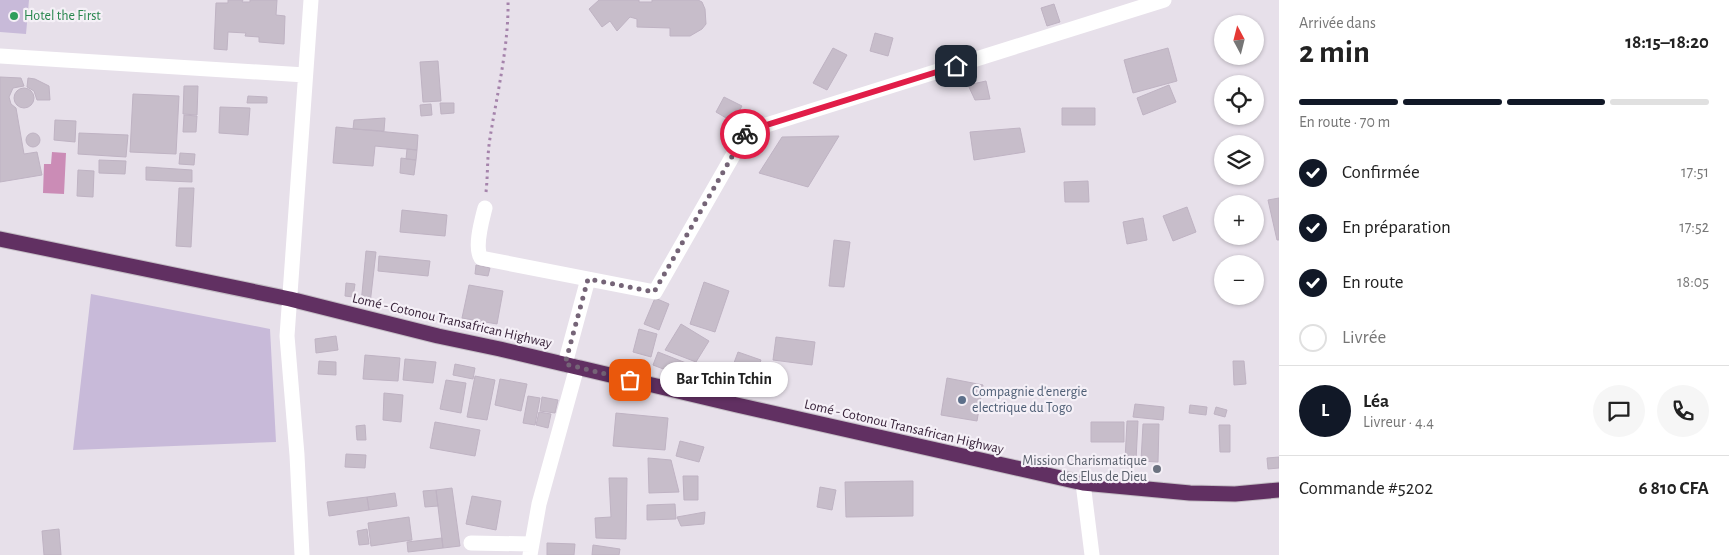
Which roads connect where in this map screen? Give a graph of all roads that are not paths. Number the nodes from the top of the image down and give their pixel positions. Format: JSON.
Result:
{"nodes":[{"id":1,"x":311,"y":0,"type":"edge"},
{"id":2,"x":1164,"y":0,"type":"edge"},
{"id":3,"x":0,"y":56,"type":"edge"},
{"id":4,"x":305,"y":75,"type":"junction"},
{"id":5,"x":485,"y":208,"type":"road end"},
{"id":6,"x":0,"y":239,"type":"edge"},
{"id":7,"x":588,"y":279,"type":"junction"},
{"id":8,"x":290,"y":299,"type":"junction"},
{"id":9,"x":571,"y":366,"type":"junction"},
{"id":10,"x":1083,"y":483,"type":"junction"},
{"id":11,"x":1279,"y":490,"type":"edge"},
{"id":12,"x":471,"y":543,"type":"dead end"},
{"id":13,"x":531,"y":549,"type":"edge"},
{"id":14,"x":302,"y":555,"type":"edge"},
{"id":15,"x":1092,"y":555,"type":"edge"}],
"edges":[{"from":1,"to":4,"type":"street"},
{"from":2,"to":7,"type":"street"},
{"from":3,"to":4,"type":"street"},
{"from":4,"to":8,"type":"street"},
{"from":5,"to":7,"type":"street"},
{"from":6,"to":8,"type":"highway","name":"Lomé - Cotonou Transafrican Highway"},
{"from":7,"to":9,"type":"street"},
{"from":8,"to":9,"type":"highway","name":"Lomé - Cotonou Transafrican Highway"},
{"from":8,"to":14,"type":"street"},
{"from":9,"to":10,"type":"highway","name":"Lomé - Cotonou Transafrican Highway"},
{"from":9,"to":13,"type":"street"},
{"from":10,"to":11,"type":"highway","name":"Lomé - Cotonou Transafrican Highway"},
{"from":10,"to":15,"type":"street"},
{"from":12,"to":13,"type":"street"}]}
